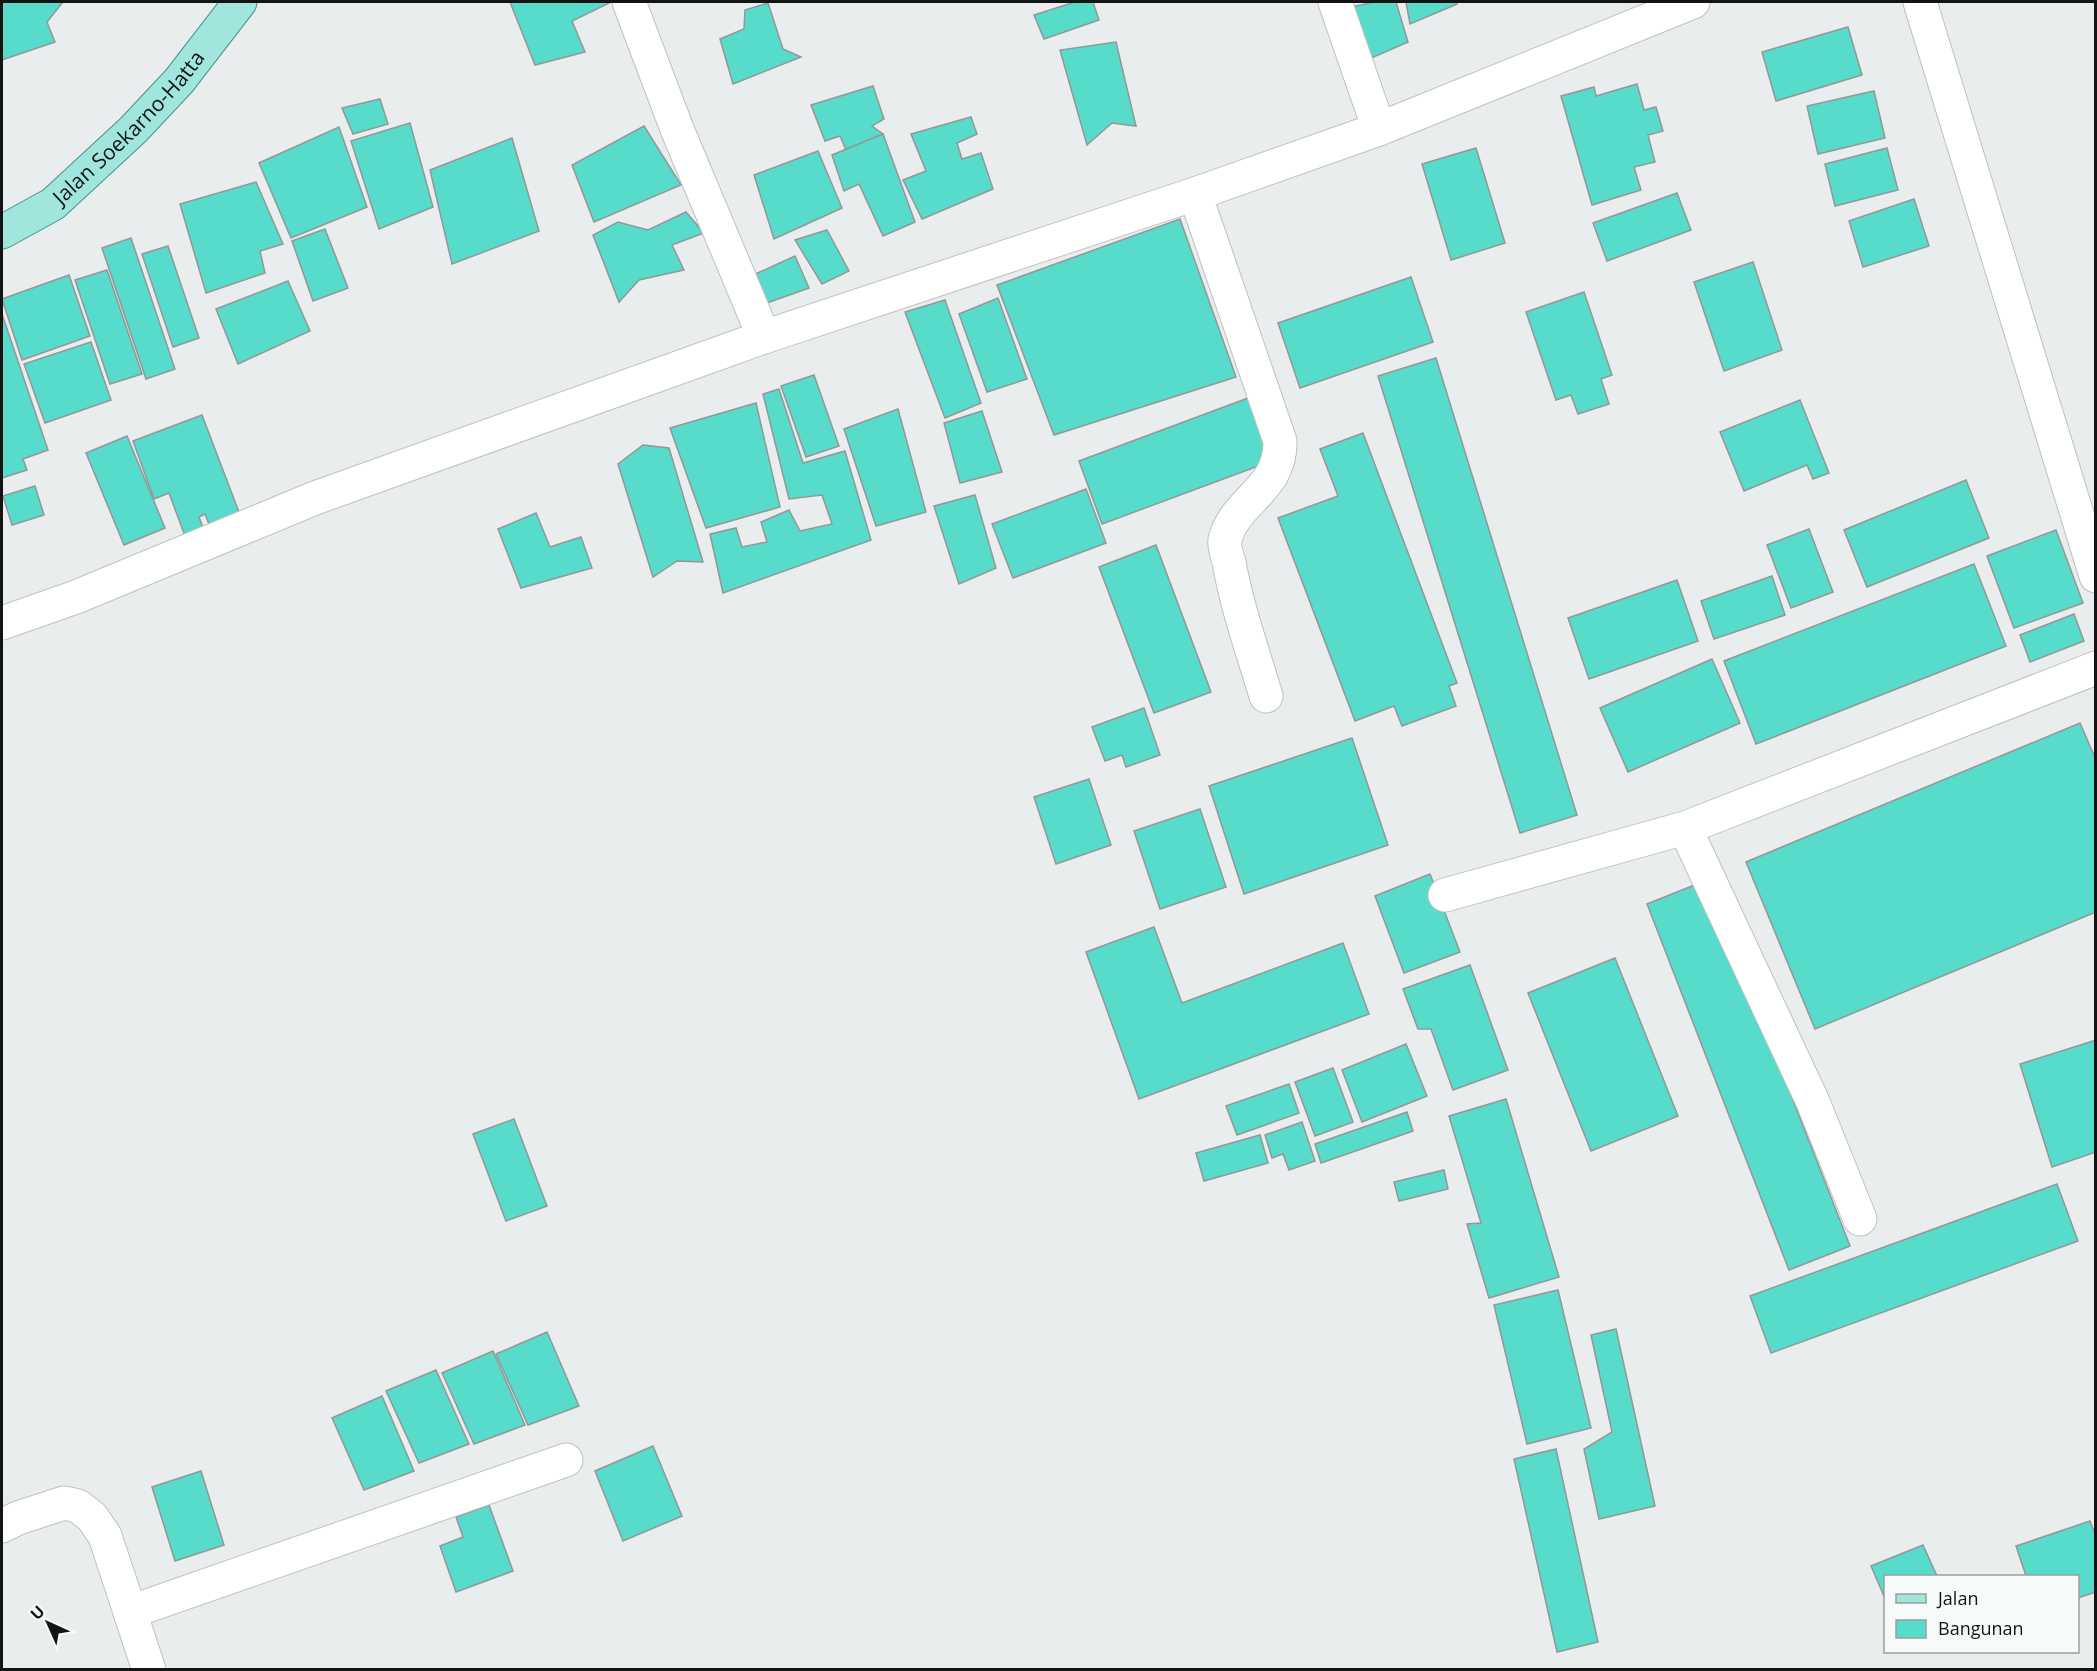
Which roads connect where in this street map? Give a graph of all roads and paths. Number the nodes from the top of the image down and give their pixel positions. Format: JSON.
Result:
{"nodes":[{"id":1,"x":240,"y":2,"type":"edge"},
{"id":2,"x":629,"y":2,"type":"edge"},
{"id":3,"x":1335,"y":2,"type":"edge"},
{"id":4,"x":1693,"y":2,"type":"edge"},
{"id":5,"x":1920,"y":2,"type":"edge"},
{"id":6,"x":1379,"y":129,"type":"junction"},
{"id":7,"x":1195,"y":194,"type":"junction"},
{"id":8,"x":2,"y":232,"type":"edge"},
{"id":9,"x":764,"y":337,"type":"junction"},
{"id":10,"x":2096,"y":576,"type":"edge"},
{"id":11,"x":2,"y":623,"type":"edge"},
{"id":12,"x":2096,"y":668,"type":"edge"},
{"id":13,"x":1266,"y":696,"type":"dead end"},
{"id":14,"x":1685,"y":828,"type":"junction"},
{"id":15,"x":1445,"y":895,"type":"dead end"},
{"id":16,"x":1860,"y":1219,"type":"dead end"},
{"id":17,"x":566,"y":1460,"type":"dead end"},
{"id":18,"x":2,"y":1526,"type":"edge"},
{"id":19,"x":130,"y":1612,"type":"junction"},
{"id":20,"x":149,"y":1670,"type":"edge"}],
"edges":[{"from":1,"to":8,"type":"main road","name":"Jalan Soekarno-Hatta"},
{"from":2,"to":9,"type":"street"},
{"from":3,"to":6,"type":"street"},
{"from":4,"to":6,"type":"street"},
{"from":5,"to":10,"type":"street"},
{"from":6,"to":7,"type":"street"},
{"from":7,"to":9,"type":"street"},
{"from":7,"to":13,"type":"street"},
{"from":9,"to":11,"type":"street"},
{"from":12,"to":14,"type":"street"},
{"from":14,"to":15,"type":"street"},
{"from":14,"to":16,"type":"street"},
{"from":17,"to":19,"type":"street"},
{"from":18,"to":19,"type":"street"},
{"from":19,"to":20,"type":"street"}]}
